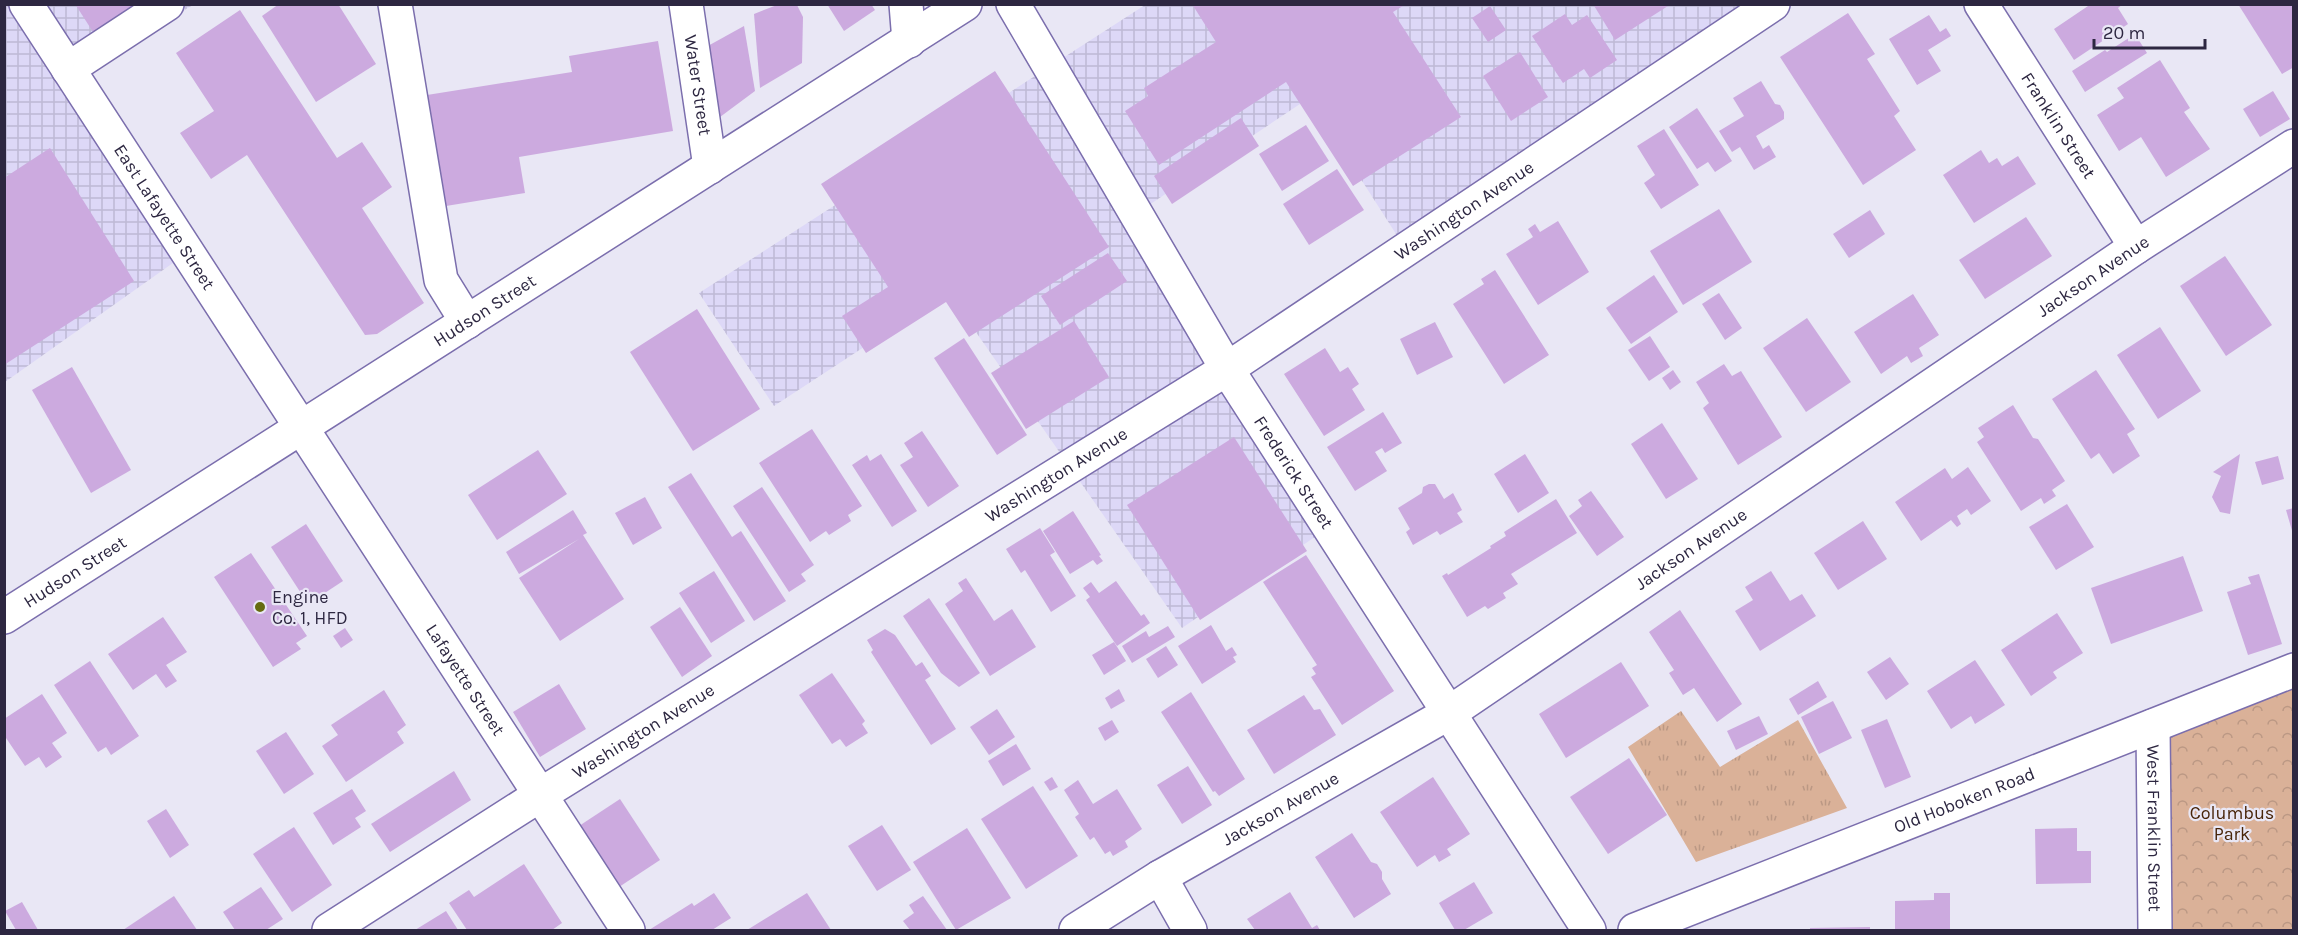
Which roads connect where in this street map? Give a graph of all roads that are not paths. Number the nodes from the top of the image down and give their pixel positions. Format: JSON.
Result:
{"nodes":[{"id":1,"x":26,"y":4,"type":"edge"},
{"id":2,"x":168,"y":4,"type":"edge"},
{"id":3,"x":395,"y":4,"type":"edge"},
{"id":4,"x":686,"y":4,"type":"edge"},
{"id":5,"x":906,"y":4,"type":"edge"},
{"id":6,"x":965,"y":4,"type":"edge"},
{"id":7,"x":1013,"y":4,"type":"edge"},
{"id":8,"x":1773,"y":4,"type":"edge"},
{"id":9,"x":1981,"y":4,"type":"edge"},
{"id":10,"x":909,"y":41,"type":"junction"},
{"id":11,"x":68,"y":69,"type":"junction"},
{"id":12,"x":2294,"y":146,"type":"edge"},
{"id":13,"x":710,"y":167,"type":"junction"},
{"id":14,"x":2136,"y":247,"type":"junction"},
{"id":15,"x":467,"y":322,"type":"junction"},
{"id":16,"x":1227,"y":369,"type":"junction"},
{"id":17,"x":301,"y":428,"type":"junction"},
{"id":18,"x":4,"y":617,"type":"edge"},
{"id":19,"x":2294,"y":670,"type":"edge"},
{"id":20,"x":1449,"y":713,"type":"junction"},
{"id":21,"x":2153,"y":726,"type":"junction"},
{"id":22,"x":540,"y":795,"type":"junction"},
{"id":23,"x":1160,"y":877,"type":"junction"},
{"id":24,"x":329,"y":930,"type":"edge"},
{"id":25,"x":628,"y":930,"type":"edge"},
{"id":26,"x":1076,"y":930,"type":"edge"},
{"id":27,"x":1191,"y":930,"type":"edge"},
{"id":28,"x":1589,"y":930,"type":"edge"},
{"id":29,"x":1635,"y":930,"type":"edge"},
{"id":30,"x":2155,"y":930,"type":"edge"}],
"edges":[{"from":1,"to":11,"type":"street","name":"East Lafayette Street"},
{"from":2,"to":11,"type":"street"},
{"from":3,"to":15,"type":"street"},
{"from":4,"to":13,"type":"street","name":"Water Street"},
{"from":5,"to":10,"type":"street"},
{"from":6,"to":10,"type":"street","name":"Hudson Street"},
{"from":7,"to":16,"type":"street","name":"Frederick Street"},
{"from":8,"to":16,"type":"street","name":"Washington Avenue"},
{"from":9,"to":14,"type":"street","name":"Franklin Street"},
{"from":10,"to":13,"type":"street","name":"Hudson Street"},
{"from":11,"to":17,"type":"street","name":"East Lafayette Street"},
{"from":12,"to":14,"type":"street","name":"Jackson Avenue"},
{"from":13,"to":15,"type":"street","name":"Hudson Street"},
{"from":14,"to":20,"type":"street","name":"Jackson Avenue"},
{"from":15,"to":17,"type":"street","name":"Hudson Street"},
{"from":16,"to":20,"type":"street","name":"Frederick Street"},
{"from":16,"to":22,"type":"street","name":"Washington Avenue"},
{"from":17,"to":18,"type":"street","name":"Hudson Street"},
{"from":17,"to":22,"type":"street","name":"Lafayette Street"},
{"from":19,"to":21,"type":"street","name":"Old Hoboken Road"},
{"from":20,"to":23,"type":"street","name":"Jackson Avenue"},
{"from":20,"to":28,"type":"street","name":"Frederick Street"},
{"from":21,"to":29,"type":"street","name":"Old Hoboken Road"},
{"from":21,"to":30,"type":"street","name":"West Franklin Street"},
{"from":22,"to":24,"type":"street","name":"Washington Avenue"},
{"from":22,"to":25,"type":"street","name":"Lafayette Street"},
{"from":23,"to":26,"type":"street","name":"Jackson Avenue"},
{"from":23,"to":27,"type":"street"}]}
